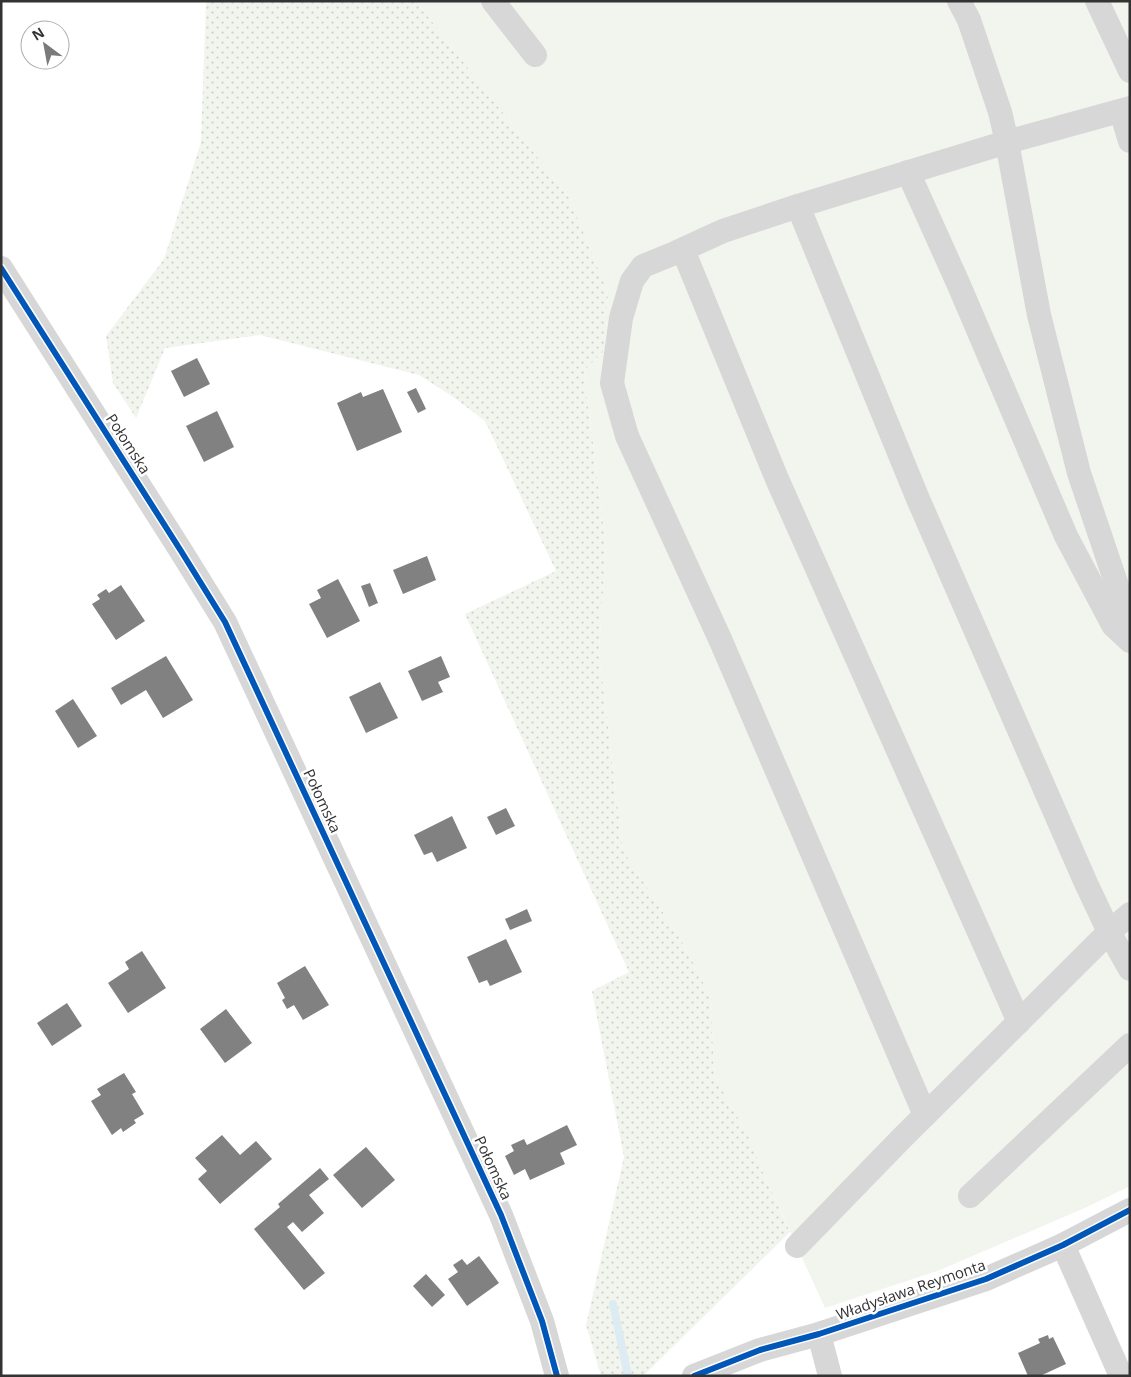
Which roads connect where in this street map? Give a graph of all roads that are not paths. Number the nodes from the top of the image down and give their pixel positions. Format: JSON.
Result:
{"nodes":[{"id":1,"x":493,"y":1,"type":"edge"},
{"id":2,"x":959,"y":1,"type":"edge"},
{"id":3,"x":1097,"y":1,"type":"edge"},
{"id":4,"x":535,"y":56,"type":"dead end"},
{"id":5,"x":1130,"y":71,"type":"edge"},
{"id":6,"x":1126,"y":110,"type":"edge"},
{"id":7,"x":1130,"y":141,"type":"edge"},
{"id":8,"x":1007,"y":142,"type":"junction"},
{"id":9,"x":908,"y":172,"type":"junction"},
{"id":10,"x":798,"y":206,"type":"junction"},
{"id":11,"x":683,"y":250,"type":"junction"},
{"id":12,"x":2,"y":270,"type":"edge"},
{"id":13,"x":1130,"y":624,"type":"edge"},
{"id":14,"x":1130,"y":641,"type":"edge"},
{"id":15,"x":1130,"y":914,"type":"edge"},
{"id":16,"x":1109,"y":932,"type":"junction"},
{"id":17,"x":1130,"y":969,"type":"edge"},
{"id":18,"x":1019,"y":1022,"type":"junction"},
{"id":19,"x":1130,"y":1045,"type":"edge"},
{"id":20,"x":925,"y":1115,"type":"junction"},
{"id":21,"x":970,"y":1196,"type":"dead end"},
{"id":22,"x":1130,"y":1210,"type":"edge"},
{"id":23,"x":1063,"y":1245,"type":"junction"},
{"id":24,"x":797,"y":1246,"type":"dead end"},
{"id":25,"x":819,"y":1334,"type":"junction"},
{"id":26,"x":557,"y":1376,"type":"edge"},
{"id":27,"x":694,"y":1376,"type":"edge"},
{"id":28,"x":830,"y":1376,"type":"edge"},
{"id":29,"x":1121,"y":1376,"type":"edge"}],
"edges":[{"from":1,"to":4,"type":"street"},
{"from":2,"to":8,"type":"street"},
{"from":3,"to":5,"type":"street"},
{"from":6,"to":7,"type":"street"},
{"from":6,"to":8,"type":"street"},
{"from":8,"to":9,"type":"street"},
{"from":8,"to":13,"type":"street"},
{"from":9,"to":10,"type":"street"},
{"from":9,"to":14,"type":"street"},
{"from":10,"to":11,"type":"street"},
{"from":10,"to":16,"type":"street"},
{"from":11,"to":18,"type":"street"},
{"from":11,"to":20,"type":"street"},
{"from":12,"to":26,"type":"street","name":"Połomska"},
{"from":15,"to":16,"type":"street"},
{"from":16,"to":17,"type":"street"},
{"from":16,"to":18,"type":"street"},
{"from":18,"to":20,"type":"street"},
{"from":19,"to":21,"type":"street"},
{"from":20,"to":24,"type":"street"},
{"from":22,"to":23,"type":"street","name":"Władysława Reymonta"},
{"from":23,"to":25,"type":"street","name":"Władysława Reymonta"},
{"from":23,"to":29,"type":"street"},
{"from":25,"to":27,"type":"street","name":"Władysława Reymonta"},
{"from":25,"to":28,"type":"street"}]}
